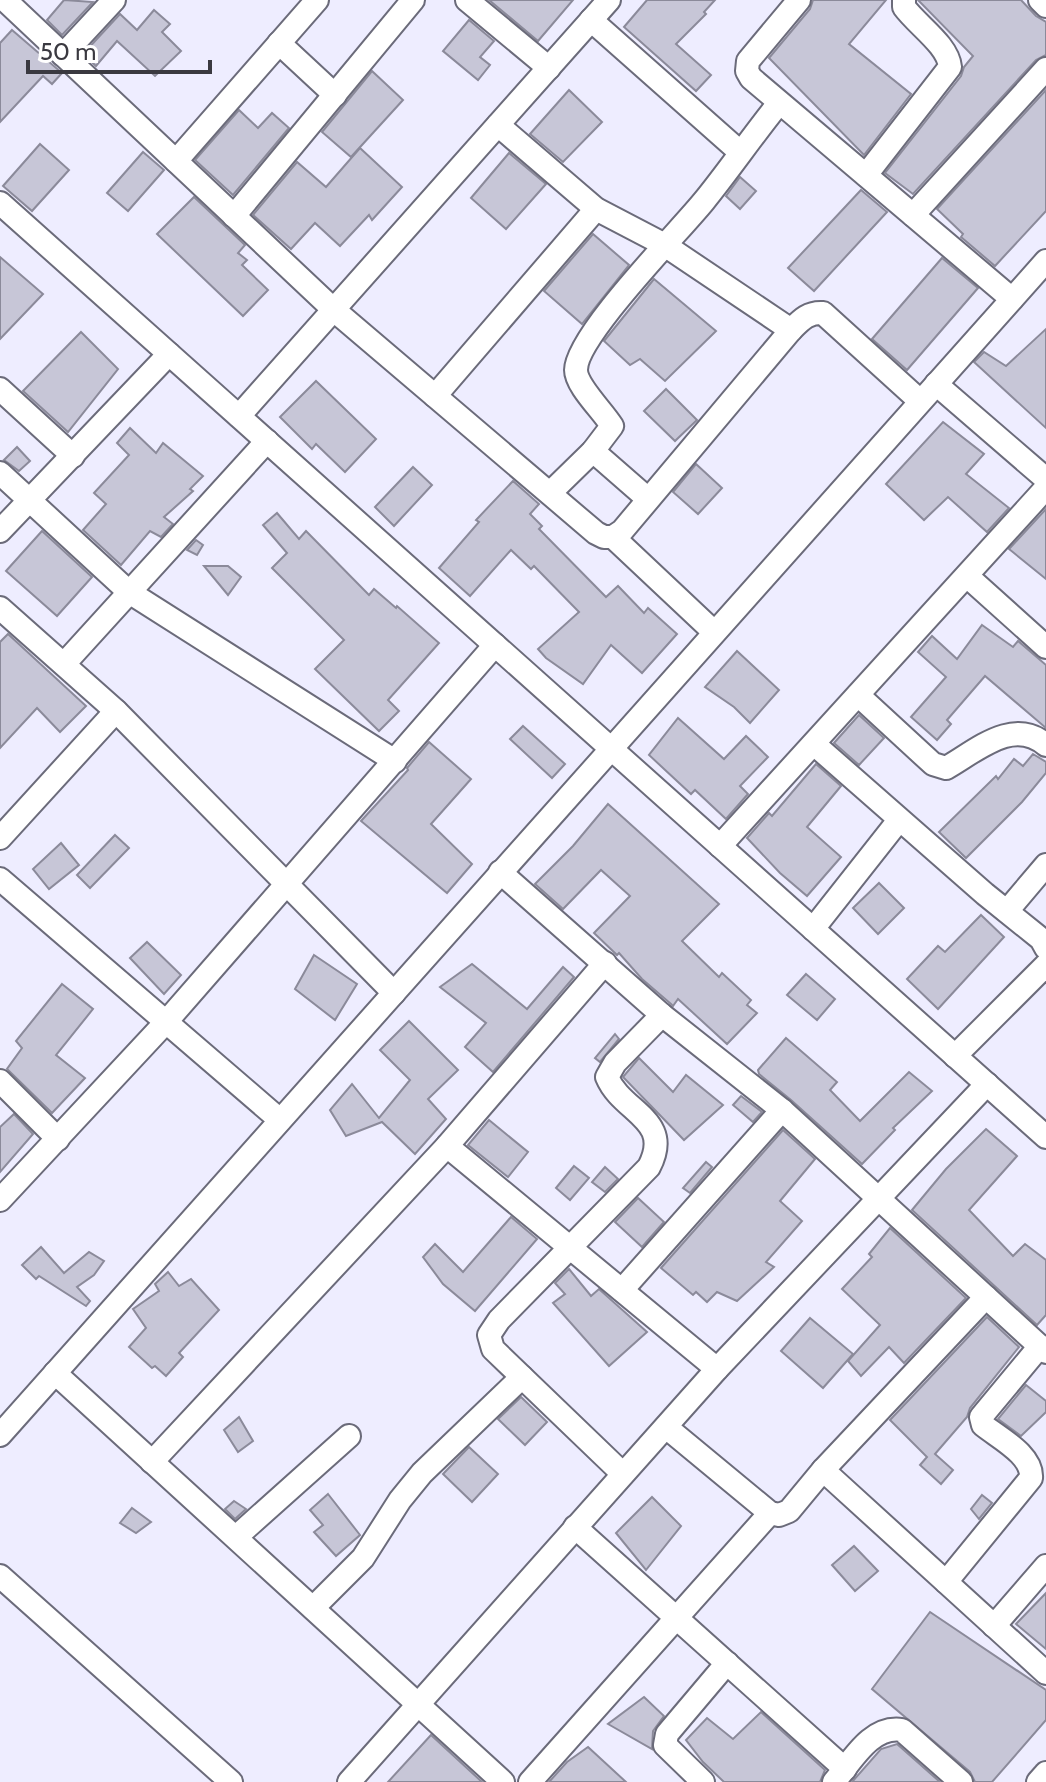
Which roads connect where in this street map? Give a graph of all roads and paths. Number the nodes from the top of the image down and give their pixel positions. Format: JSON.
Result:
{"nodes":[{"id":1,"x":5,"y":0,"type":"edge"},
{"id":2,"x":114,"y":0,"type":"edge"},
{"id":3,"x":317,"y":0,"type":"edge"},
{"id":4,"x":413,"y":0,"type":"edge"},
{"id":5,"x":467,"y":0,"type":"edge"},
{"id":6,"x":609,"y":0,"type":"edge"},
{"id":7,"x":799,"y":0,"type":"edge"},
{"id":8,"x":904,"y":0,"type":"edge"},
{"id":9,"x":1040,"y":0,"type":"edge"},
{"id":10,"x":1046,"y":6,"type":"edge"},
{"id":11,"x":591,"y":20,"type":"junction"},
{"id":12,"x":279,"y":43,"type":"junction"},
{"id":13,"x":63,"y":55,"type":"junction"},
{"id":14,"x":549,"y":68,"type":"junction"},
{"id":15,"x":1046,"y":69,"type":"edge"},
{"id":16,"x":335,"y":95,"type":"junction"},
{"id":17,"x":779,"y":103,"type":"junction"},
{"id":18,"x":498,"y":125,"type":"junction"},
{"id":19,"x":740,"y":152,"type":"junction"},
{"id":20,"x":176,"y":161,"type":"junction"},
{"id":21,"x":866,"y":175,"type":"junction"},
{"id":22,"x":0,"y":203,"type":"edge"},
{"id":23,"x":596,"y":209,"type":"junction"},
{"id":24,"x":913,"y":215,"type":"junction"},
{"id":25,"x":234,"y":216,"type":"junction"},
{"id":26,"x":663,"y":244,"type":"junction"},
{"id":27,"x":1046,"y":261,"type":"edge"},
{"id":28,"x":1012,"y":299,"type":"junction"},
{"id":29,"x":334,"y":310,"type":"junction"},
{"id":30,"x":791,"y":330,"type":"junction"},
{"id":31,"x":169,"y":354,"type":"junction"},
{"id":32,"x":936,"y":384,"type":"junction"},
{"id":33,"x":0,"y":389,"type":"edge"},
{"id":34,"x":435,"y":396,"type":"junction"},
{"id":35,"x":920,"y":401,"type":"junction"},
{"id":36,"x":239,"y":416,"type":"junction"},
{"id":37,"x":267,"y":441,"type":"junction"},
{"id":38,"x":593,"y":451,"type":"junction"},
{"id":39,"x":73,"y":456,"type":"junction"},
{"id":40,"x":0,"y":473,"type":"edge"},
{"id":41,"x":1046,"y":479,"type":"edge"},
{"id":42,"x":1046,"y":488,"type":"edge"},
{"id":43,"x":550,"y":493,"type":"junction"},
{"id":44,"x":648,"y":499,"type":"junction"},
{"id":45,"x":28,"y":501,"type":"junction"},
{"id":46,"x":0,"y":531,"type":"edge"},
{"id":47,"x":613,"y":537,"type":"junction"},
{"id":48,"x":967,"y":576,"type":"junction"},
{"id":49,"x":129,"y":592,"type":"junction"},
{"id":50,"x":4,"y":620,"type":"edge"},
{"id":51,"x":714,"y":632,"type":"junction"},
{"id":52,"x":495,"y":645,"type":"junction"},
{"id":53,"x":1046,"y":647,"type":"edge"},
{"id":54,"x":64,"y":664,"type":"junction"},
{"id":55,"x":858,"y":695,"type":"junction"},
{"id":56,"x":116,"y":711,"type":"junction"},
{"id":57,"x":814,"y":744,"type":"junction"},
{"id":58,"x":1046,"y":745,"type":"edge"},
{"id":59,"x":611,"y":748,"type":"junction"},
{"id":60,"x":395,"y":761,"type":"junction"},
{"id":61,"x":899,"y":820,"type":"junction"},
{"id":62,"x":0,"y":838,"type":"edge"},
{"id":63,"x":720,"y":846,"type":"junction"},
{"id":64,"x":1046,"y":865,"type":"edge"},
{"id":65,"x":500,"y":872,"type":"junction"},
{"id":66,"x":0,"y":879,"type":"edge"},
{"id":67,"x":288,"y":884,"type":"junction"},
{"id":68,"x":1007,"y":911,"type":"junction"},
{"id":69,"x":813,"y":929,"type":"junction"},
{"id":70,"x":1046,"y":948,"type":"edge"},
{"id":71,"x":605,"y":963,"type":"junction"},
{"id":72,"x":1046,"y":965,"type":"edge"},
{"id":73,"x":394,"y":993,"type":"junction"},
{"id":74,"x":662,"y":1015,"type":"junction"},
{"id":75,"x":166,"y":1022,"type":"junction"},
{"id":76,"x":955,"y":1056,"type":"junction"},
{"id":77,"x":0,"y":1081,"type":"edge"},
{"id":78,"x":987,"y":1084,"type":"junction"},
{"id":79,"x":782,"y":1110,"type":"junction"},
{"id":80,"x":280,"y":1120,"type":"junction"},
{"id":81,"x":1046,"y":1137,"type":"edge"},
{"id":82,"x":58,"y":1139,"type":"junction"},
{"id":83,"x":447,"y":1146,"type":"junction"},
{"id":84,"x":877,"y":1198,"type":"junction"},
{"id":85,"x":0,"y":1200,"type":"edge"},
{"id":86,"x":570,"y":1248,"type":"junction"},
{"id":87,"x":622,"y":1290,"type":"junction"},
{"id":88,"x":986,"y":1297,"type":"junction"},
{"id":89,"x":1043,"y":1349,"type":"edge"},
{"id":90,"x":717,"y":1369,"type":"junction"},
{"id":91,"x":55,"y":1373,"type":"junction"},
{"id":92,"x":522,"y":1377,"type":"junction"},
{"id":93,"x":666,"y":1427,"type":"junction"},
{"id":94,"x":0,"y":1435,"type":"edge"},
{"id":95,"x":349,"y":1436,"type":"dead end"},
{"id":96,"x":152,"y":1462,"type":"junction"},
{"id":97,"x":823,"y":1470,"type":"junction"},
{"id":98,"x":623,"y":1474,"type":"junction"},
{"id":99,"x":770,"y":1513,"type":"junction"},
{"id":100,"x":575,"y":1527,"type":"junction"},
{"id":101,"x":236,"y":1537,"type":"junction"},
{"id":102,"x":1046,"y":1566,"type":"edge"},
{"id":103,"x":0,"y":1576,"type":"edge"},
{"id":104,"x":946,"y":1582,"type":"junction"},
{"id":105,"x":313,"y":1608,"type":"junction"},
{"id":106,"x":676,"y":1616,"type":"junction"},
{"id":107,"x":994,"y":1626,"type":"junction"},
{"id":108,"x":727,"y":1663,"type":"junction"},
{"id":109,"x":1046,"y":1673,"type":"edge"},
{"id":110,"x":418,"y":1703,"type":"junction"},
{"id":111,"x":1046,"y":1773,"type":"edge"},
{"id":112,"x":840,"y":1775,"type":"edge"},
{"id":113,"x":231,"y":1782,"type":"edge"},
{"id":114,"x":349,"y":1782,"type":"edge"},
{"id":115,"x":503,"y":1782,"type":"edge"},
{"id":116,"x":530,"y":1782,"type":"edge"},
{"id":117,"x":703,"y":1782,"type":"edge"},
{"id":118,"x":961,"y":1782,"type":"edge"},
{"id":119,"x":1038,"y":1782,"type":"edge"}],
"edges":[{"from":1,"to":13,"type":"street"},
{"from":2,"to":13,"type":"street"},
{"from":3,"to":12,"type":"street"},
{"from":4,"to":16,"type":"street"},
{"from":5,"to":14,"type":"street"},
{"from":6,"to":11,"type":"street"},
{"from":7,"to":17,"type":"street"},
{"from":8,"to":21,"type":"street"},
{"from":9,"to":10,"type":"street"},
{"from":11,"to":14,"type":"street"},
{"from":11,"to":19,"type":"street"},
{"from":12,"to":16,"type":"street"},
{"from":12,"to":20,"type":"street"},
{"from":13,"to":20,"type":"street"},
{"from":14,"to":18,"type":"street"},
{"from":15,"to":24,"type":"street"},
{"from":16,"to":25,"type":"street"},
{"from":17,"to":19,"type":"street"},
{"from":17,"to":21,"type":"street"},
{"from":18,"to":23,"type":"street"},
{"from":18,"to":29,"type":"street"},
{"from":19,"to":26,"type":"street"},
{"from":20,"to":25,"type":"street"},
{"from":21,"to":24,"type":"street"},
{"from":22,"to":31,"type":"street"},
{"from":23,"to":26,"type":"street"},
{"from":23,"to":34,"type":"street"},
{"from":24,"to":28,"type":"street"},
{"from":25,"to":29,"type":"street"},
{"from":26,"to":30,"type":"street"},
{"from":26,"to":38,"type":"street"},
{"from":27,"to":28,"type":"street"},
{"from":28,"to":32,"type":"street"},
{"from":29,"to":34,"type":"street"},
{"from":29,"to":36,"type":"street"},
{"from":30,"to":35,"type":"street"},
{"from":30,"to":44,"type":"street"},
{"from":31,"to":36,"type":"street"},
{"from":31,"to":39,"type":"street"},
{"from":32,"to":35,"type":"street"},
{"from":32,"to":41,"type":"street"},
{"from":33,"to":39,"type":"street"},
{"from":34,"to":43,"type":"street"},
{"from":35,"to":51,"type":"street"},
{"from":36,"to":37,"type":"street"},
{"from":37,"to":49,"type":"street"},
{"from":37,"to":52,"type":"street"},
{"from":38,"to":43,"type":"street"},
{"from":38,"to":44,"type":"street"},
{"from":39,"to":45,"type":"street"},
{"from":40,"to":45,"type":"street"},
{"from":42,"to":48,"type":"street"},
{"from":43,"to":47,"type":"street"},
{"from":44,"to":47,"type":"street"},
{"from":45,"to":46,"type":"street"},
{"from":45,"to":49,"type":"street"},
{"from":47,"to":51,"type":"street"},
{"from":48,"to":53,"type":"street"},
{"from":48,"to":55,"type":"street"},
{"from":49,"to":54,"type":"street"},
{"from":49,"to":60,"type":"street"},
{"from":50,"to":54,"type":"street"},
{"from":51,"to":59,"type":"street"},
{"from":52,"to":59,"type":"street"},
{"from":52,"to":60,"type":"street"},
{"from":54,"to":56,"type":"street"},
{"from":55,"to":57,"type":"street"},
{"from":55,"to":58,"type":"street"},
{"from":56,"to":62,"type":"street"},
{"from":56,"to":67,"type":"street"},
{"from":57,"to":61,"type":"street"},
{"from":57,"to":63,"type":"street"},
{"from":59,"to":63,"type":"street"},
{"from":59,"to":65,"type":"street"},
{"from":60,"to":67,"type":"street"},
{"from":61,"to":68,"type":"street"},
{"from":61,"to":69,"type":"street"},
{"from":63,"to":69,"type":"street"},
{"from":64,"to":68,"type":"street"},
{"from":65,"to":71,"type":"street"},
{"from":65,"to":73,"type":"street"},
{"from":66,"to":75,"type":"street"},
{"from":67,"to":73,"type":"street"},
{"from":67,"to":75,"type":"street"},
{"from":68,"to":70,"type":"street"},
{"from":69,"to":76,"type":"street"},
{"from":71,"to":74,"type":"street"},
{"from":71,"to":83,"type":"street"},
{"from":72,"to":76,"type":"street"},
{"from":73,"to":80,"type":"street"},
{"from":74,"to":79,"type":"street"},
{"from":74,"to":86,"type":"street"},
{"from":75,"to":80,"type":"street"},
{"from":75,"to":82,"type":"street"},
{"from":76,"to":78,"type":"street"},
{"from":77,"to":82,"type":"street"},
{"from":78,"to":81,"type":"street"},
{"from":78,"to":84,"type":"street"},
{"from":79,"to":84,"type":"street"},
{"from":79,"to":87,"type":"street"},
{"from":80,"to":91,"type":"street"},
{"from":82,"to":85,"type":"street"},
{"from":83,"to":86,"type":"street"},
{"from":83,"to":96,"type":"street"},
{"from":84,"to":88,"type":"street"},
{"from":84,"to":90,"type":"street"},
{"from":86,"to":87,"type":"street"},
{"from":86,"to":92,"type":"street"},
{"from":87,"to":90,"type":"street"},
{"from":88,"to":89,"type":"street"},
{"from":88,"to":97,"type":"street"},
{"from":89,"to":104,"type":"street"},
{"from":90,"to":93,"type":"street"},
{"from":91,"to":94,"type":"street"},
{"from":91,"to":96,"type":"street"},
{"from":92,"to":98,"type":"street"},
{"from":92,"to":105,"type":"street"},
{"from":93,"to":98,"type":"street"},
{"from":93,"to":99,"type":"street"},
{"from":95,"to":101,"type":"street"},
{"from":96,"to":101,"type":"street"},
{"from":97,"to":99,"type":"street"},
{"from":97,"to":104,"type":"street"},
{"from":98,"to":100,"type":"street"},
{"from":99,"to":106,"type":"street"},
{"from":100,"to":106,"type":"street"},
{"from":100,"to":110,"type":"street"},
{"from":101,"to":105,"type":"street"},
{"from":102,"to":107,"type":"street"},
{"from":103,"to":113,"type":"street"},
{"from":104,"to":107,"type":"street"},
{"from":105,"to":110,"type":"street"},
{"from":106,"to":108,"type":"street"},
{"from":106,"to":116,"type":"street"},
{"from":107,"to":109,"type":"street"},
{"from":108,"to":112,"type":"street"},
{"from":108,"to":117,"type":"street"},
{"from":110,"to":114,"type":"street"},
{"from":110,"to":115,"type":"street"},
{"from":111,"to":119,"type":"street"},
{"from":112,"to":118,"type":"street"}]}
